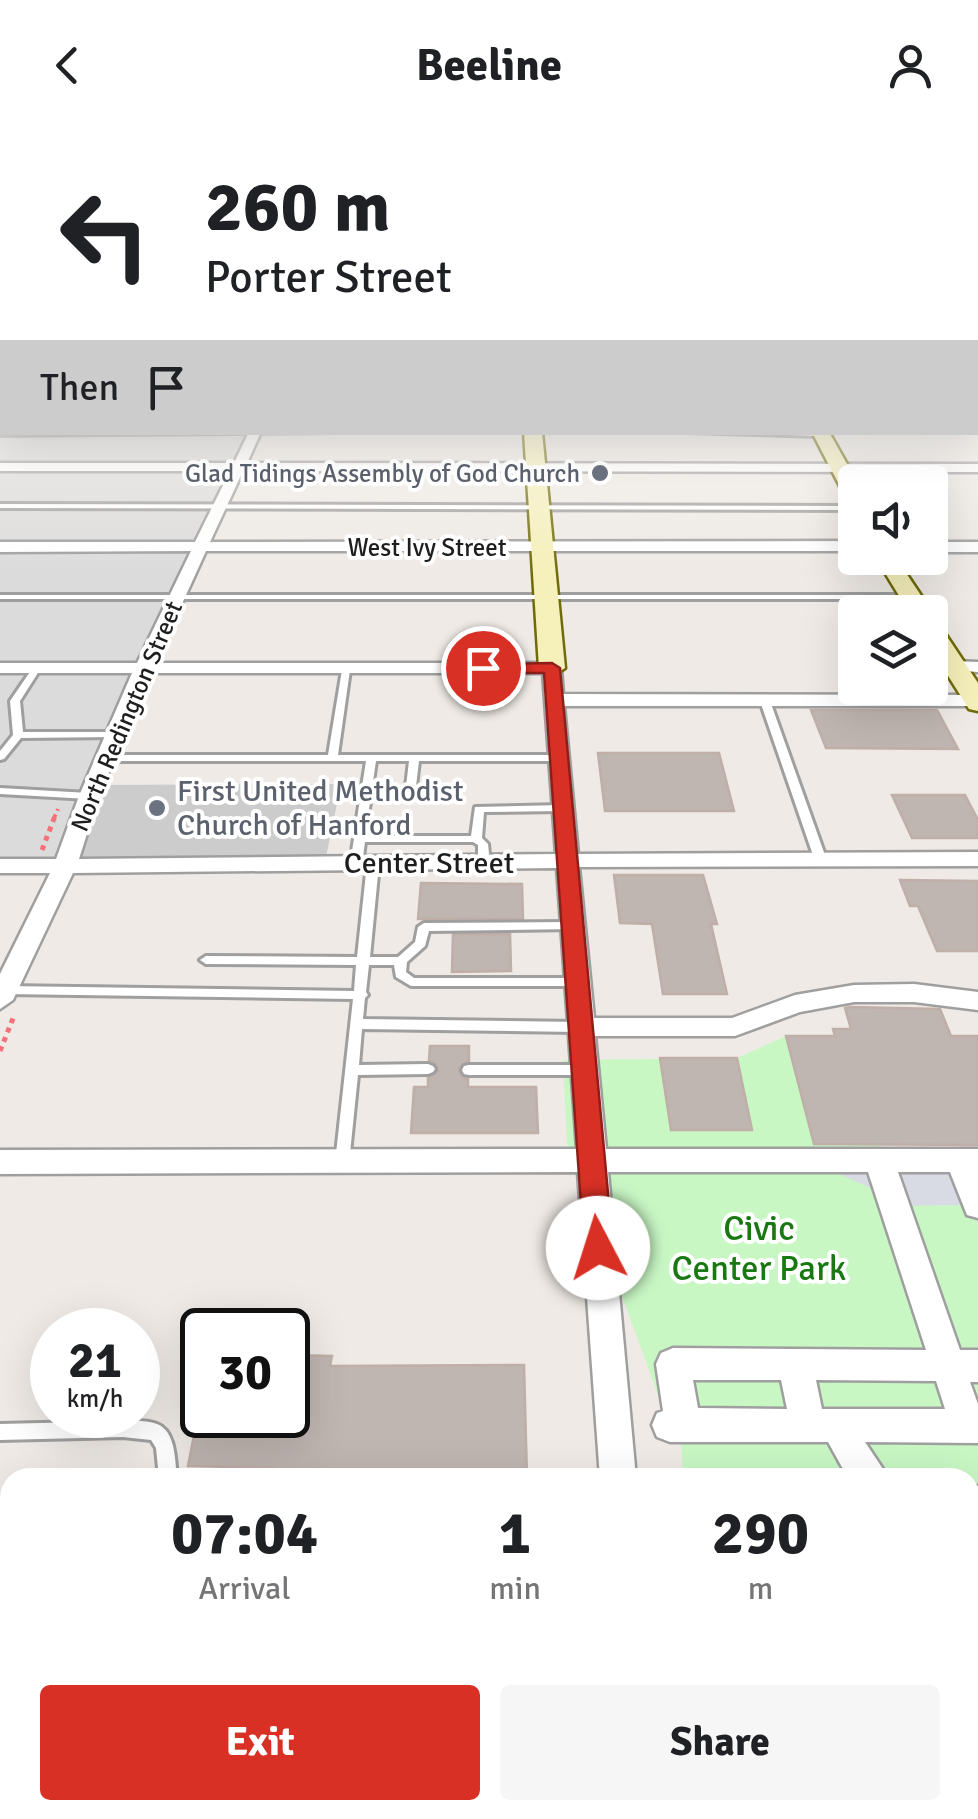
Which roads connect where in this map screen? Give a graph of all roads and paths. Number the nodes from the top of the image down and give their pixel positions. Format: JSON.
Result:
{"nodes":[{"id":1,"x":254,"y":435,"type":"edge"},
{"id":2,"x":533,"y":435,"type":"edge"},
{"id":3,"x":821,"y":435,"type":"edge"},
{"id":4,"x":839,"y":465,"type":"edge"},
{"id":5,"x":0,"y":467,"type":"edge"},
{"id":6,"x":239,"y":467,"type":"junction"},
{"id":7,"x":536,"y":467,"type":"junction"},
{"id":8,"x":838,"y":468,"type":"edge"},
{"id":9,"x":948,"y":468,"type":"edge"},
{"id":10,"x":978,"y":468,"type":"edge"},
{"id":11,"x":0,"y":506,"type":"edge"},
{"id":12,"x":220,"y":506,"type":"junction"},
{"id":13,"x":539,"y":507,"type":"junction"},
{"id":14,"x":838,"y":508,"type":"edge"},
{"id":15,"x":542,"y":546,"type":"junction"},
{"id":16,"x":838,"y":546,"type":"edge"},
{"id":17,"x":0,"y":547,"type":"edge"},
{"id":18,"x":199,"y":547,"type":"junction"},
{"id":19,"x":948,"y":547,"type":"edge"},
{"id":20,"x":978,"y":548,"type":"edge"},
{"id":21,"x":177,"y":595,"type":"junction"},
{"id":22,"x":0,"y":597,"type":"edge"},
{"id":23,"x":546,"y":597,"type":"junction"},
{"id":24,"x":838,"y":603,"type":"edge"},
{"id":25,"x":948,"y":649,"type":"edge"},
{"id":26,"x":966,"y":666,"type":"edge"},
{"id":27,"x":0,"y":668,"type":"edge"},
{"id":28,"x":38,"y":668,"type":"junction"},
{"id":29,"x":552,"y":668,"type":"junction"},
{"id":30,"x":143,"y":669,"type":"junction"},
{"id":31,"x":346,"y":670,"type":"junction"},
{"id":32,"x":556,"y":700,"type":"junction"},
{"id":33,"x":766,"y":701,"type":"junction"},
{"id":34,"x":977,"y":702,"type":"edge"},
{"id":35,"x":18,"y":734,"type":"junction"},
{"id":36,"x":115,"y":735,"type":"junction"},
{"id":37,"x":0,"y":758,"type":"edge"},
{"id":38,"x":106,"y":758,"type":"junction"},
{"id":39,"x":333,"y":758,"type":"junction"},
{"id":40,"x":370,"y":758,"type":"junction"},
{"id":41,"x":414,"y":758,"type":"junction"},
{"id":42,"x":560,"y":758,"type":"junction"},
{"id":43,"x":0,"y":791,"type":"edge"},
{"id":44,"x":410,"y":795,"type":"dead end"},
{"id":45,"x":89,"y":796,"type":"junction"},
{"id":46,"x":563,"y":808,"type":"junction"},
{"id":47,"x":359,"y":839,"type":"junction"},
{"id":48,"x":476,"y":839,"type":"junction"},
{"id":49,"x":820,"y":858,"type":"junction"},
{"id":50,"x":978,"y":859,"type":"edge"},
{"id":51,"x":565,"y":862,"type":"junction"},
{"id":52,"x":66,"y":864,"type":"junction"},
{"id":53,"x":364,"y":864,"type":"junction"},
{"id":54,"x":484,"y":864,"type":"junction"},
{"id":55,"x":0,"y":866,"type":"edge"},
{"id":56,"x":571,"y":926,"type":"junction"},
{"id":57,"x":206,"y":960,"type":"dead end"},
{"id":58,"x":365,"y":960,"type":"junction"},
{"id":59,"x":401,"y":961,"type":"junction"},
{"id":60,"x":576,"y":982,"type":"junction"},
{"id":61,"x":2,"y":995,"type":"edge"},
{"id":62,"x":362,"y":995,"type":"junction"},
{"id":63,"x":978,"y":1001,"type":"edge"},
{"id":64,"x":358,"y":1024,"type":"junction"},
{"id":65,"x":579,"y":1026,"type":"junction"},
{"id":66,"x":353,"y":1070,"type":"junction"},
{"id":67,"x":428,"y":1070,"type":"dead end"},
{"id":68,"x":469,"y":1070,"type":"dead end"},
{"id":69,"x":583,"y":1070,"type":"junction"},
{"id":70,"x":879,"y":1160,"type":"junction"},
{"id":71,"x":969,"y":1160,"type":"edge"},
{"id":72,"x":0,"y":1162,"type":"edge"},
{"id":73,"x":591,"y":1162,"type":"junction"},
{"id":74,"x":342,"y":1163,"type":"junction"},
{"id":75,"x":978,"y":1206,"type":"edge"},
{"id":76,"x":794,"y":1365,"type":"junction"},
{"id":77,"x":963,"y":1366,"type":"edge"},
{"id":78,"x":824,"y":1425,"type":"junction"},
{"id":79,"x":973,"y":1426,"type":"edge"},
{"id":80,"x":0,"y":1432,"type":"edge"},
{"id":81,"x":167,"y":1468,"type":"edge"},
{"id":82,"x":617,"y":1468,"type":"edge"},
{"id":83,"x":862,"y":1468,"type":"edge"}],
"edges":[{"from":1,"to":6,"type":"street","name":"North Redington Street"},
{"from":2,"to":7,"type":"street"},
{"from":3,"to":4,"type":"street"},
{"from":5,"to":6,"type":"street"},
{"from":6,"to":7,"type":"street"},
{"from":6,"to":12,"type":"street","name":"North Redington Street"},
{"from":7,"to":8,"type":"street"},
{"from":7,"to":13,"type":"street"},
{"from":9,"to":10,"type":"street"},
{"from":11,"to":12,"type":"lane"},
{"from":12,"to":13,"type":"lane"},
{"from":12,"to":18,"type":"street","name":"North Redington Street"},
{"from":13,"to":14,"type":"lane"},
{"from":13,"to":15,"type":"street"},
{"from":15,"to":16,"type":"street","name":"West Ivy Street"},
{"from":15,"to":18,"type":"street","name":"West Ivy Street"},
{"from":15,"to":23,"type":"street"},
{"from":17,"to":18,"type":"street","name":"West Ivy Street"},
{"from":18,"to":21,"type":"street","name":"North Redington Street"},
{"from":19,"to":20,"type":"street"},
{"from":21,"to":22,"type":"lane"},
{"from":21,"to":23,"type":"lane"},
{"from":21,"to":30,"type":"street","name":"North Redington Street"},
{"from":23,"to":24,"type":"lane"},
{"from":23,"to":29,"type":"street"},
{"from":25,"to":26,"type":"street"},
{"from":26,"to":34,"type":"street"},
{"from":27,"to":28,"type":"street"},
{"from":28,"to":30,"type":"street"},
{"from":28,"to":35,"type":"lane"},
{"from":29,"to":31,"type":"street"},
{"from":29,"to":32,"type":"street"},
{"from":30,"to":31,"type":"street"},
{"from":30,"to":36,"type":"street","name":"North Redington Street"},
{"from":31,"to":39,"type":"lane"},
{"from":32,"to":33,"type":"street"},
{"from":32,"to":42,"type":"street"},
{"from":33,"to":34,"type":"street"},
{"from":33,"to":49,"type":"lane"},
{"from":35,"to":36,"type":"lane"},
{"from":35,"to":37,"type":"lane"},
{"from":36,"to":38,"type":"street","name":"North Redington Street"},
{"from":38,"to":39,"type":"lane"},
{"from":38,"to":45,"type":"street","name":"North Redington Street"},
{"from":39,"to":40,"type":"lane"},
{"from":40,"to":41,"type":"lane"},
{"from":40,"to":47,"type":"lane"},
{"from":41,"to":42,"type":"lane"},
{"from":41,"to":44,"type":"lane"},
{"from":42,"to":46,"type":"street"},
{"from":43,"to":45,"type":"lane"},
{"from":45,"to":52,"type":"street","name":"North Redington Street"},
{"from":46,"to":48,"type":"lane"},
{"from":46,"to":51,"type":"street"},
{"from":47,"to":48,"type":"lane"},
{"from":47,"to":53,"type":"lane"},
{"from":48,"to":54,"type":"lane"},
{"from":49,"to":50,"type":"street","name":"Center Street"},
{"from":49,"to":51,"type":"street","name":"Center Street"},
{"from":51,"to":54,"type":"street","name":"Center Street"},
{"from":51,"to":56,"type":"street"},
{"from":52,"to":53,"type":"street","name":"Center Street"},
{"from":52,"to":55,"type":"street","name":"Center Street"},
{"from":52,"to":61,"type":"street","name":"North Redington Street"},
{"from":53,"to":54,"type":"street","name":"Center Street"},
{"from":53,"to":58,"type":"lane"},
{"from":56,"to":59,"type":"lane"},
{"from":56,"to":60,"type":"street"},
{"from":57,"to":58,"type":"lane"},
{"from":58,"to":59,"type":"lane"},
{"from":58,"to":62,"type":"lane"},
{"from":59,"to":60,"type":"lane"},
{"from":60,"to":65,"type":"street"},
{"from":61,"to":62,"type":"lane"},
{"from":62,"to":64,"type":"lane"},
{"from":63,"to":65,"type":"street"},
{"from":64,"to":65,"type":"lane"},
{"from":64,"to":66,"type":"lane"},
{"from":65,"to":69,"type":"street"},
{"from":66,"to":67,"type":"lane"},
{"from":66,"to":74,"type":"lane"},
{"from":68,"to":69,"type":"lane"},
{"from":69,"to":73,"type":"street"},
{"from":70,"to":71,"type":"street"},
{"from":70,"to":73,"type":"street"},
{"from":70,"to":77,"type":"street"},
{"from":71,"to":75,"type":"street"},
{"from":72,"to":74,"type":"street"},
{"from":73,"to":74,"type":"street"},
{"from":73,"to":82,"type":"street"},
{"from":76,"to":77,"type":"street"},
{"from":76,"to":78,"type":"street"},
{"from":76,"to":78,"type":"street"},
{"from":77,"to":79,"type":"street"},
{"from":78,"to":79,"type":"street"},
{"from":78,"to":83,"type":"street"},
{"from":80,"to":81,"type":"lane"}]}
